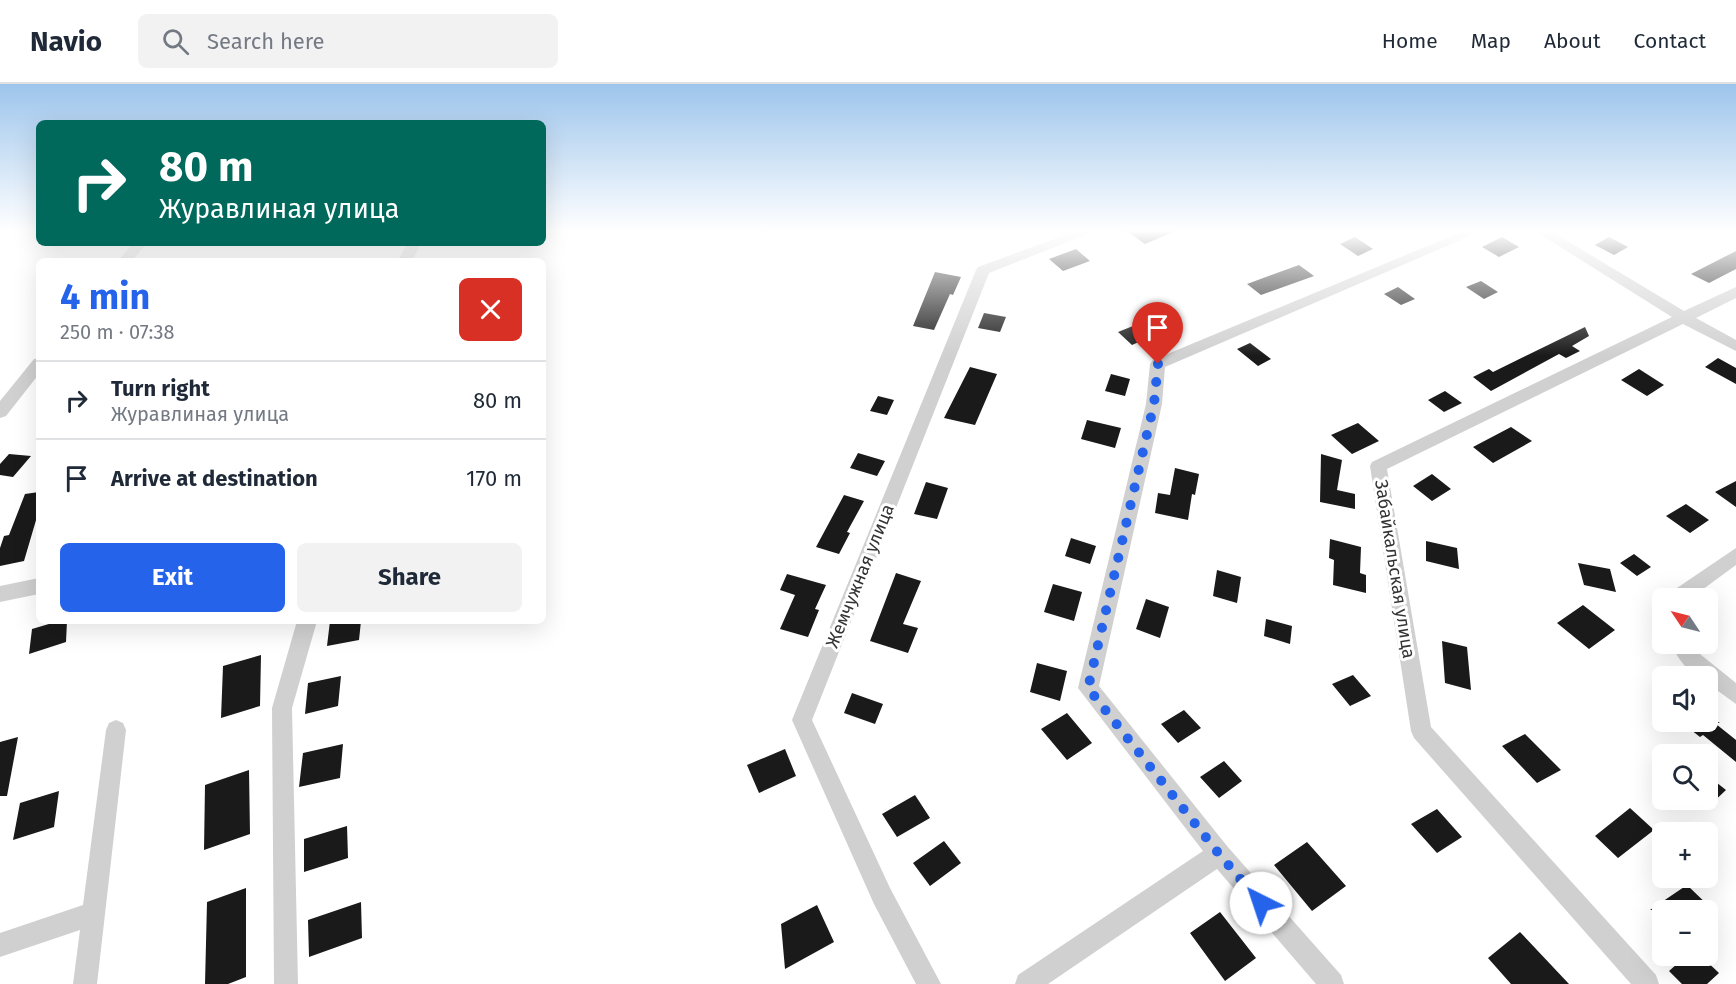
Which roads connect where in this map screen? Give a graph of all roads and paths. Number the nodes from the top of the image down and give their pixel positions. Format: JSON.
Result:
{"nodes":[{"id":1,"x":982,"y":272,"type":"edge"},
{"id":2,"x":1374,"y":272,"type":"edge"},
{"id":3,"x":1609,"y":272,"type":"edge"},
{"id":4,"x":1736,"y":292,"type":"edge"},
{"id":5,"x":1683,"y":317,"type":"junction"},
{"id":6,"x":1736,"y":346,"type":"edge"},
{"id":7,"x":36,"y":367,"type":"edge"},
{"id":8,"x":0,"y":412,"type":"edge"},
{"id":9,"x":1736,"y":555,"type":"edge"},
{"id":10,"x":36,"y":587,"type":"edge"},
{"id":11,"x":1691,"y":588,"type":"edge"},
{"id":12,"x":0,"y":594,"type":"edge"},
{"id":13,"x":307,"y":624,"type":"edge"},
{"id":14,"x":1686,"y":654,"type":"edge"},
{"id":15,"x":1736,"y":695,"type":"edge"},
{"id":16,"x":116,"y":730,"type":"dead end"},
{"id":17,"x":1219,"y":854,"type":"junction"},
{"id":18,"x":94,"y":913,"type":"junction"},
{"id":19,"x":0,"y":945,"type":"edge"},
{"id":20,"x":926,"y":983,"type":"edge"},
{"id":21,"x":86,"y":984,"type":"edge"},
{"id":22,"x":286,"y":984,"type":"edge"},
{"id":23,"x":1028,"y":984,"type":"edge"},
{"id":24,"x":1332,"y":984,"type":"edge"},
{"id":25,"x":1647,"y":984,"type":"edge"}],
"edges":[{"from":1,"to":20,"type":"street","name":"Жемчужная улица"},
{"from":2,"to":17,"type":"street"},
{"from":3,"to":5,"type":"street"},
{"from":4,"to":5,"type":"street","name":"Забайкальская улица"},
{"from":5,"to":6,"type":"street"},
{"from":5,"to":25,"type":"street","name":"Забайкальская улица"},
{"from":7,"to":8,"type":"street"},
{"from":9,"to":11,"type":"street"},
{"from":10,"to":12,"type":"street"},
{"from":13,"to":22,"type":"street"},
{"from":14,"to":15,"type":"street"},
{"from":16,"to":18,"type":"street"},
{"from":17,"to":23,"type":"street"},
{"from":17,"to":24,"type":"street"},
{"from":18,"to":19,"type":"street"},
{"from":18,"to":21,"type":"street"}]}
